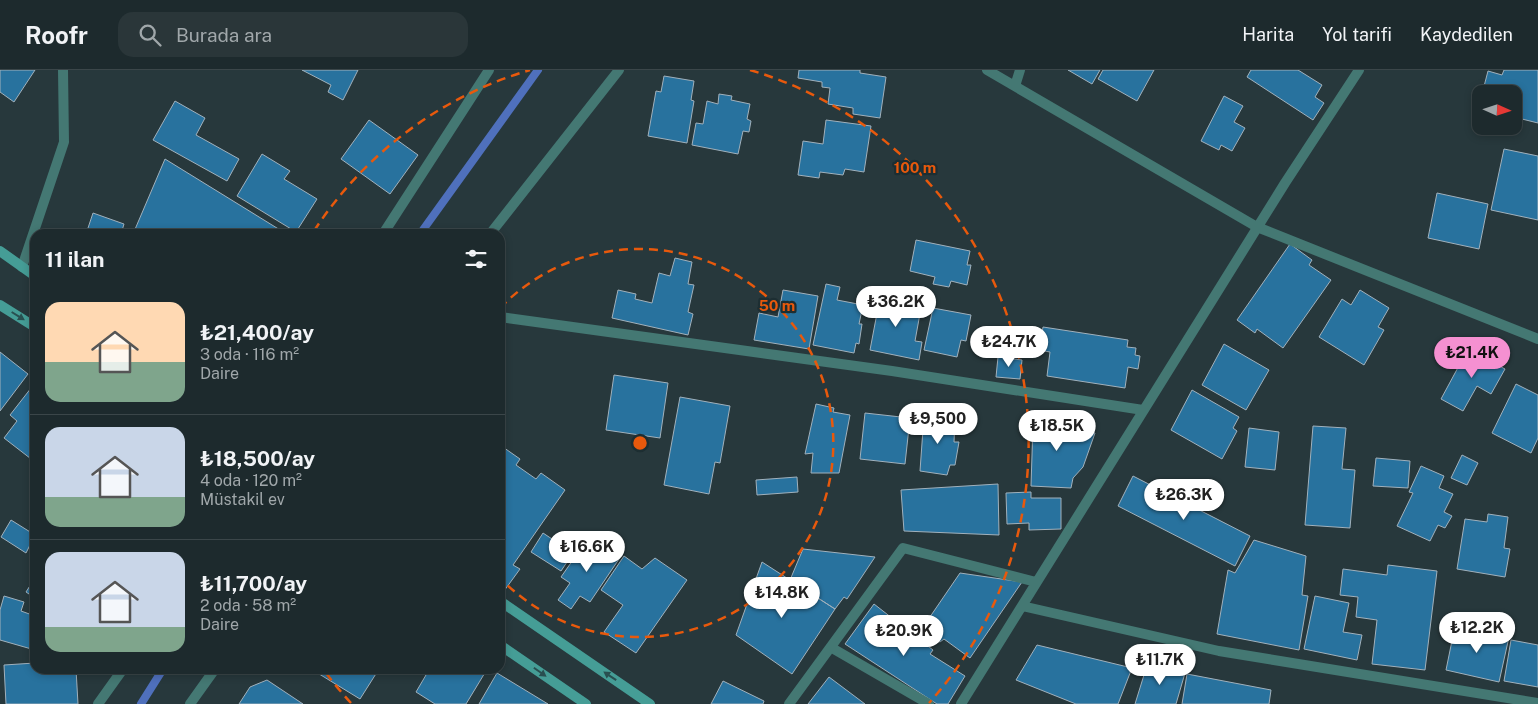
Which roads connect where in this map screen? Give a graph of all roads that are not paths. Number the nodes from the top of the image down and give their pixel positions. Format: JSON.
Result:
{"nodes":[{"id":1,"x":63,"y":70,"type":"edge"},
{"id":2,"x":489,"y":70,"type":"edge"},
{"id":3,"x":619,"y":70,"type":"edge"},
{"id":4,"x":987,"y":70,"type":"edge"},
{"id":5,"x":1020,"y":70,"type":"edge"},
{"id":6,"x":1359,"y":70,"type":"edge"},
{"id":7,"x":1015,"y":86,"type":"junction"},
{"id":8,"x":1257,"y":227,"type":"junction"},
{"id":9,"x":35,"y":229,"type":"edge"},
{"id":10,"x":386,"y":229,"type":"edge"},
{"id":11,"x":494,"y":229,"type":"edge"},
{"id":12,"x":30,"y":243,"type":"edge"},
{"id":13,"x":0,"y":251,"type":"edge"},
{"id":14,"x":22,"y":267,"type":"junction"},
{"id":15,"x":30,"y":273,"type":"edge"},
{"id":16,"x":0,"y":305,"type":"edge"},
{"id":17,"x":505,"y":318,"type":"edge"},
{"id":18,"x":30,"y":324,"type":"edge"},
{"id":19,"x":1538,"y":339,"type":"edge"},
{"id":20,"x":1143,"y":410,"type":"junction"},
{"id":21,"x":1036,"y":582,"type":"junction"},
{"id":22,"x":505,"y":604,"type":"edge"},
{"id":23,"x":1022,"y":606,"type":"junction"},
{"id":24,"x":505,"y":648,"type":"edge"},
{"id":25,"x":832,"y":648,"type":"junction"},
{"id":26,"x":119,"y":674,"type":"edge"},
{"id":27,"x":211,"y":674,"type":"edge"},
{"id":28,"x":1538,"y":703,"type":"edge"},
{"id":29,"x":98,"y":704,"type":"edge"},
{"id":30,"x":190,"y":704,"type":"edge"},
{"id":31,"x":586,"y":704,"type":"edge"},
{"id":32,"x":650,"y":704,"type":"edge"},
{"id":33,"x":789,"y":704,"type":"edge"},
{"id":34,"x":929,"y":704,"type":"edge"},
{"id":35,"x":960,"y":704,"type":"edge"}],
"edges":[{"from":1,"to":9,"type":"street"},
{"from":2,"to":10,"type":"street"},
{"from":3,"to":11,"type":"street"},
{"from":4,"to":7,"type":"street"},
{"from":5,"to":7,"type":"street"},
{"from":6,"to":8,"type":"street"},
{"from":7,"to":8,"type":"street"},
{"from":8,"to":19,"type":"street"},
{"from":8,"to":20,"type":"street"},
{"from":12,"to":14,"type":"street"},
{"from":13,"to":14,"type":"main road"},
{"from":14,"to":15,"type":"main road"},
{"from":16,"to":18,"type":"main road","one_way":true},
{"from":17,"to":20,"type":"street"},
{"from":20,"to":21,"type":"street"},
{"from":21,"to":23,"type":"street"},
{"from":21,"to":25,"type":"street"},
{"from":32,"to":22,"type":"main road","one_way":true},
{"from":23,"to":28,"type":"street"},
{"from":23,"to":35,"type":"street"},
{"from":24,"to":31,"type":"main road","one_way":true},
{"from":25,"to":33,"type":"street"},
{"from":25,"to":34,"type":"street"},
{"from":26,"to":29,"type":"street"},
{"from":27,"to":30,"type":"street"}]}
